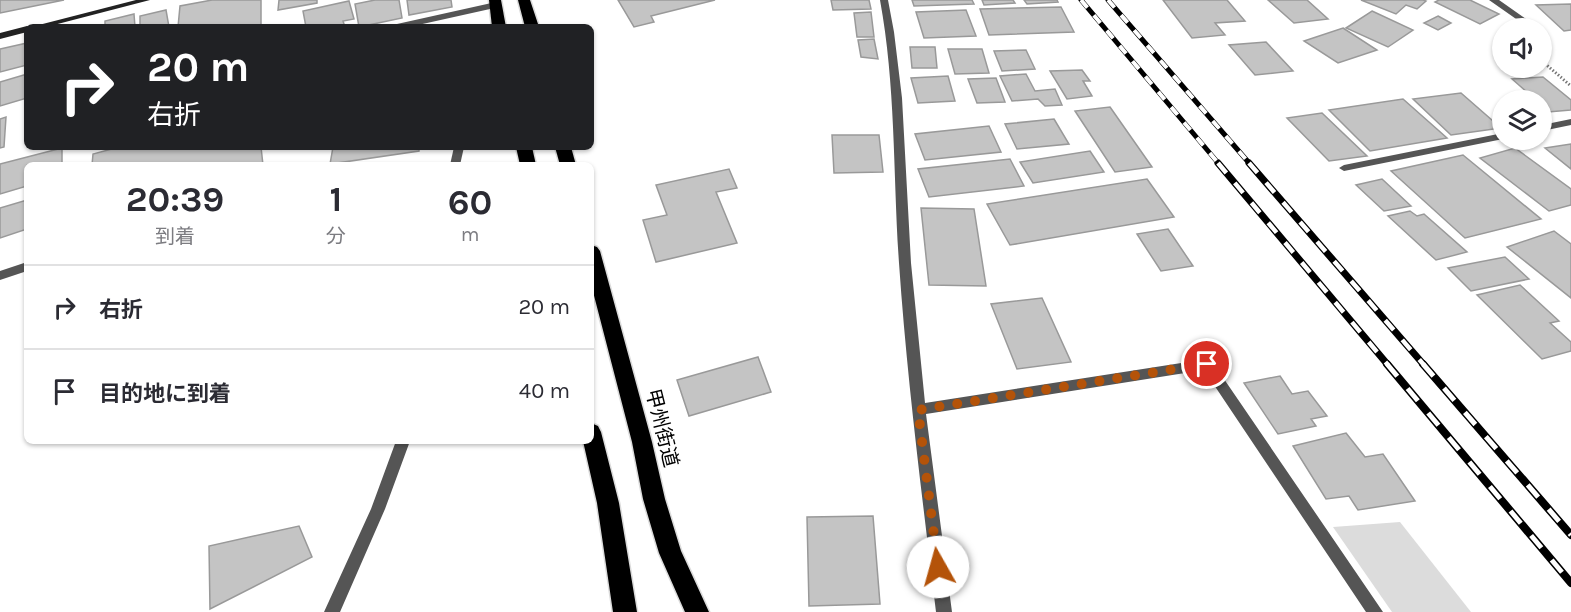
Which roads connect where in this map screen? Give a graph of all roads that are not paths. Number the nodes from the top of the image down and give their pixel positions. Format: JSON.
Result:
{"nodes":[{"id":1,"x":146,"y":0,"type":"edge"},
{"id":2,"x":524,"y":0,"type":"edge"},
{"id":3,"x":884,"y":0,"type":"edge"},
{"id":4,"x":1493,"y":0,"type":"edge"},
{"id":5,"x":495,"y":3,"type":"edge"},
{"id":6,"x":1520,"y":18,"type":"edge"},
{"id":7,"x":47,"y":24,"type":"edge"},
{"id":8,"x":409,"y":24,"type":"edge"},
{"id":9,"x":498,"y":24,"type":"edge"},
{"id":10,"x":531,"y":24,"type":"edge"},
{"id":11,"x":24,"y":30,"type":"edge"},
{"id":12,"x":0,"y":36,"type":"edge"},
{"id":13,"x":1571,"y":122,"type":"edge"},
{"id":14,"x":1552,"y":126,"type":"edge"},
{"id":15,"x":1492,"y":138,"type":"edge"},
{"id":16,"x":1344,"y":168,"type":"dead end"},
{"id":17,"x":594,"y":262,"type":"edge"},
{"id":18,"x":24,"y":267,"type":"edge"},
{"id":19,"x":0,"y":276,"type":"edge"},
{"id":20,"x":918,"y":410,"type":"junction"},
{"id":21,"x":403,"y":444,"type":"edge"},
{"id":22,"x":594,"y":444,"type":"edge"},
{"id":23,"x":332,"y":612,"type":"edge"},
{"id":24,"x":625,"y":612,"type":"edge"},
{"id":25,"x":697,"y":612,"type":"edge"},
{"id":26,"x":944,"y":612,"type":"edge"},
{"id":27,"x":1375,"y":612,"type":"edge"}],
"edges":[{"from":1,"to":7,"type":"street"},
{"from":2,"to":10,"type":"highway"},
{"from":3,"to":20,"type":"street"},
{"from":4,"to":6,"type":"street"},
{"from":5,"to":8,"type":"street"},
{"from":5,"to":9,"type":"highway"},
{"from":11,"to":12,"type":"street"},
{"from":13,"to":14,"type":"street"},
{"from":15,"to":16,"type":"street"},
{"from":17,"to":25,"type":"highway","name":"甲州街道"},
{"from":18,"to":19,"type":"street"},
{"from":20,"to":26,"type":"street"},
{"from":20,"to":27,"type":"street"},
{"from":21,"to":23,"type":"street"},
{"from":22,"to":24,"type":"highway"}]}
